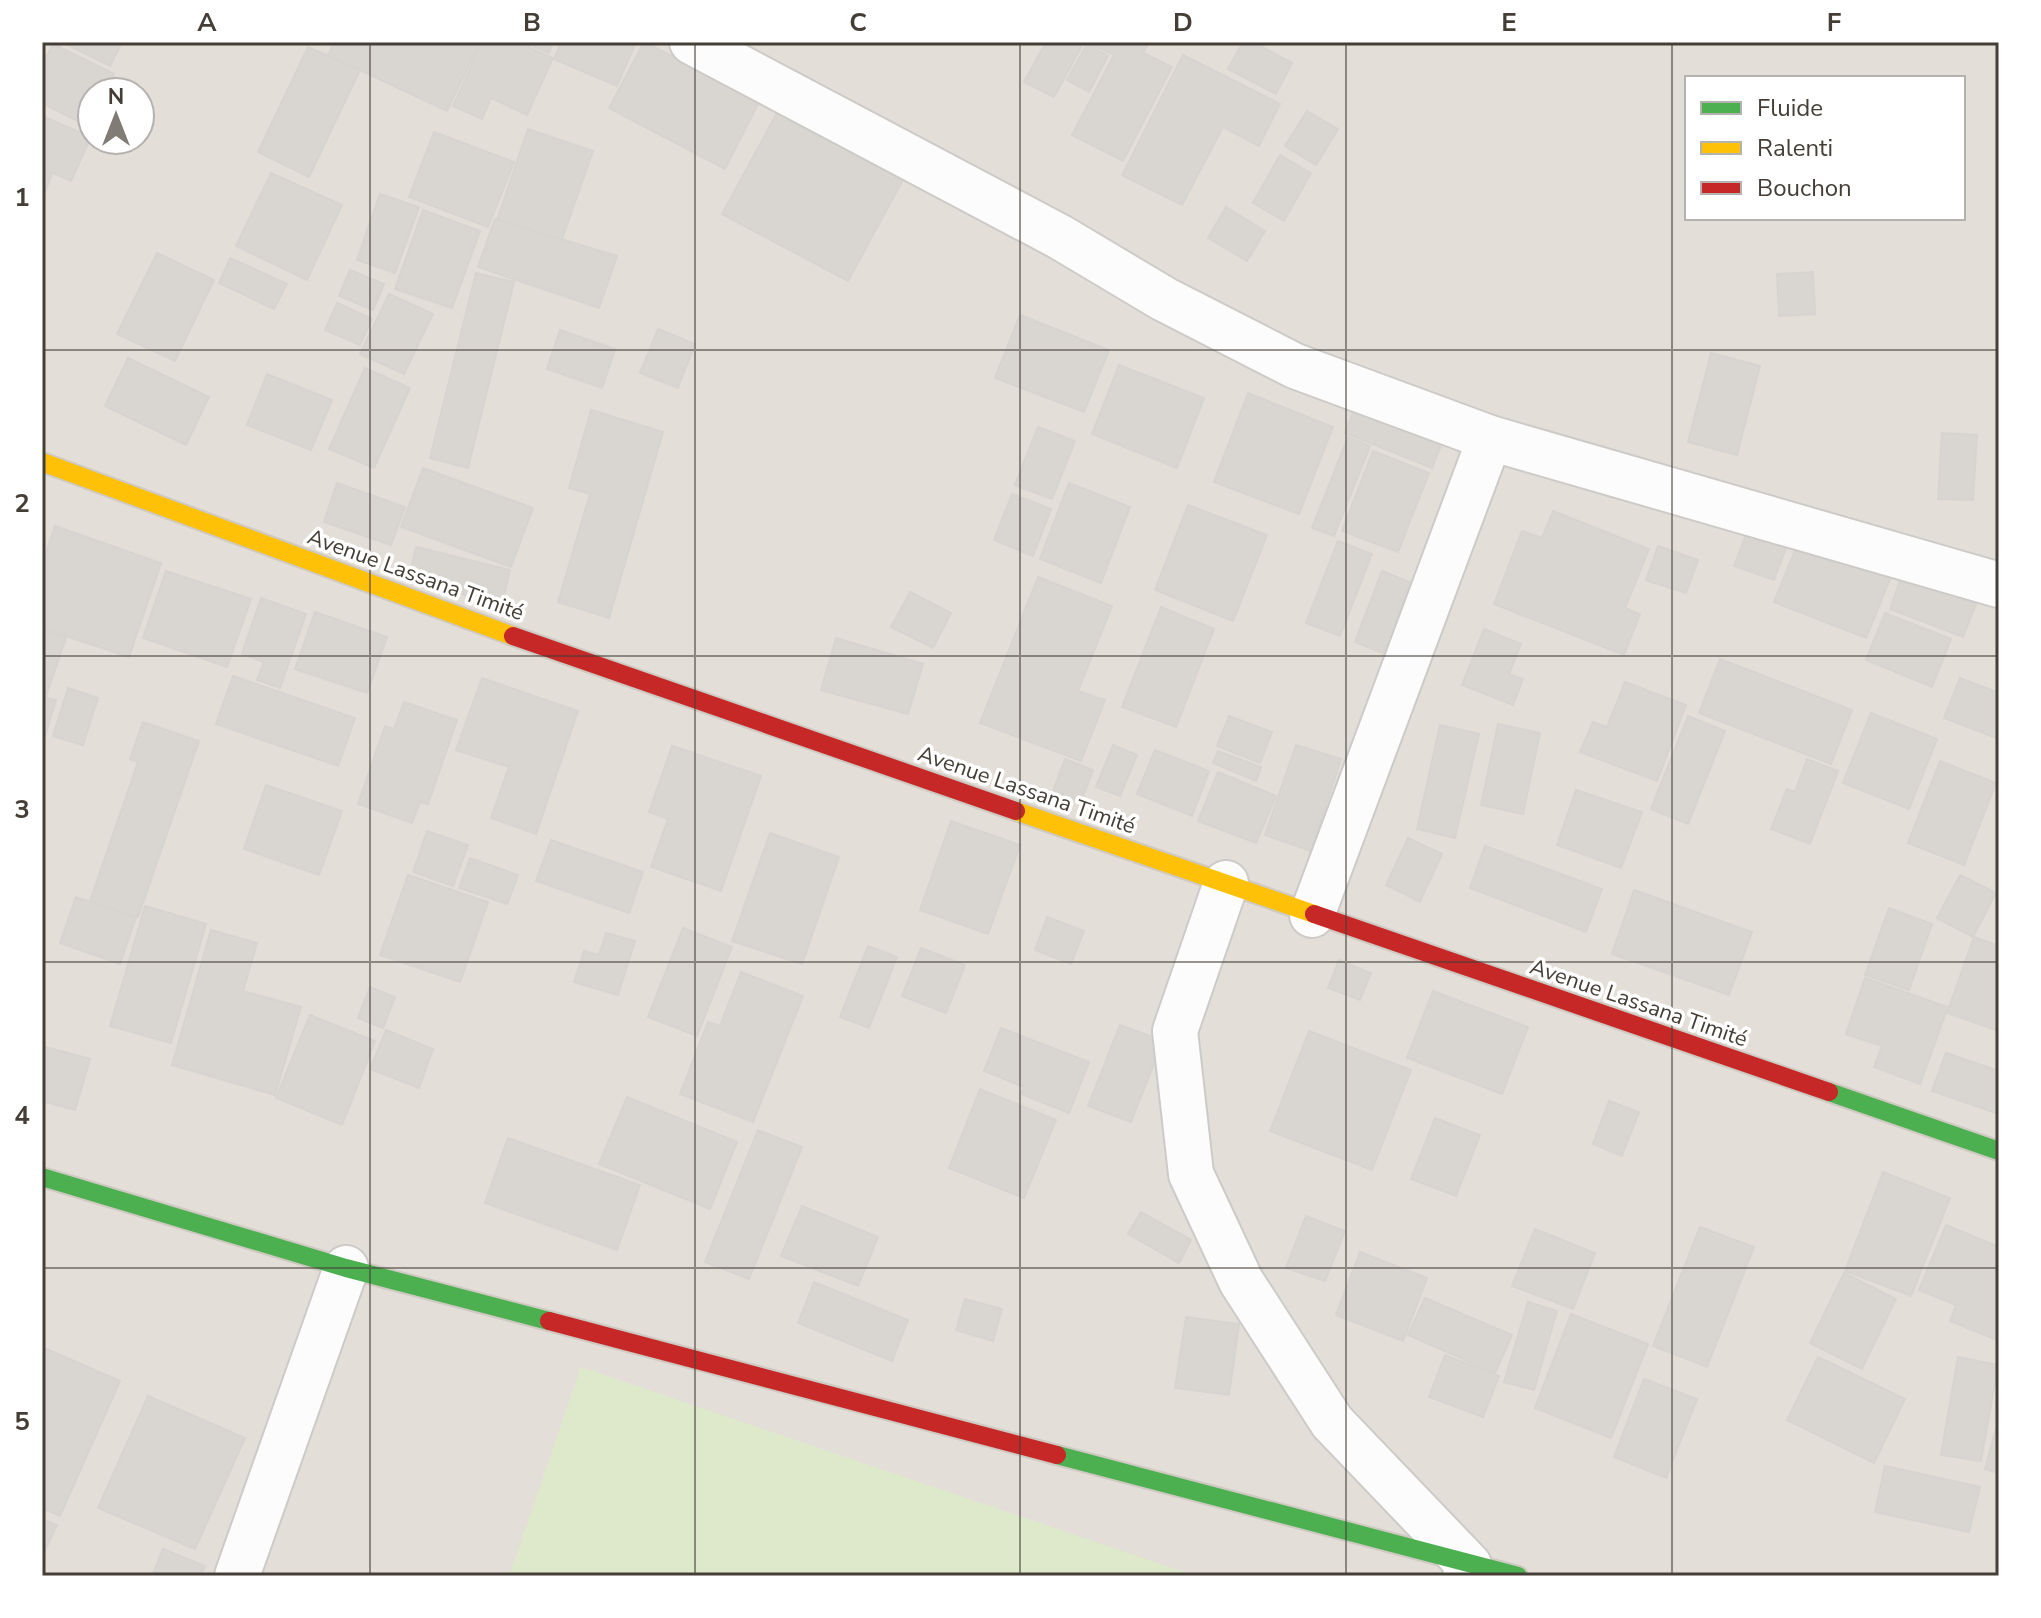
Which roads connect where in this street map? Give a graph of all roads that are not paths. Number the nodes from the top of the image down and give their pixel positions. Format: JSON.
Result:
{"nodes":[{"id":1,"x":692,"y":42,"type":"edge"},
{"id":2,"x":1490,"y":438,"type":"junction"},
{"id":3,"x":42,"y":462,"type":"edge"},
{"id":4,"x":1999,"y":585,"type":"edge"},
{"id":5,"x":1226,"y":883,"type":"junction"},
{"id":6,"x":1312,"y":915,"type":"junction"},
{"id":7,"x":1999,"y":1151,"type":"edge"},
{"id":8,"x":42,"y":1177,"type":"edge"},
{"id":9,"x":346,"y":1268,"type":"junction"},
{"id":10,"x":1467,"y":1570,"type":"edge"},
{"id":11,"x":237,"y":1576,"type":"edge"},
{"id":12,"x":1518,"y":1576,"type":"edge"}],
"edges":[{"from":1,"to":2,"type":"street"},
{"from":2,"to":4,"type":"street"},
{"from":2,"to":6,"type":"street"},
{"from":3,"to":5,"type":"street","name":"Avenue Lassana Timité"},
{"from":5,"to":6,"type":"street","name":"Avenue Lassana Timité"},
{"from":5,"to":10,"type":"street"},
{"from":6,"to":7,"type":"street","name":"Avenue Lassana Timité"},
{"from":8,"to":9,"type":"street"},
{"from":9,"to":10,"type":"street"},
{"from":9,"to":11,"type":"street"},
{"from":10,"to":12,"type":"street"}]}
